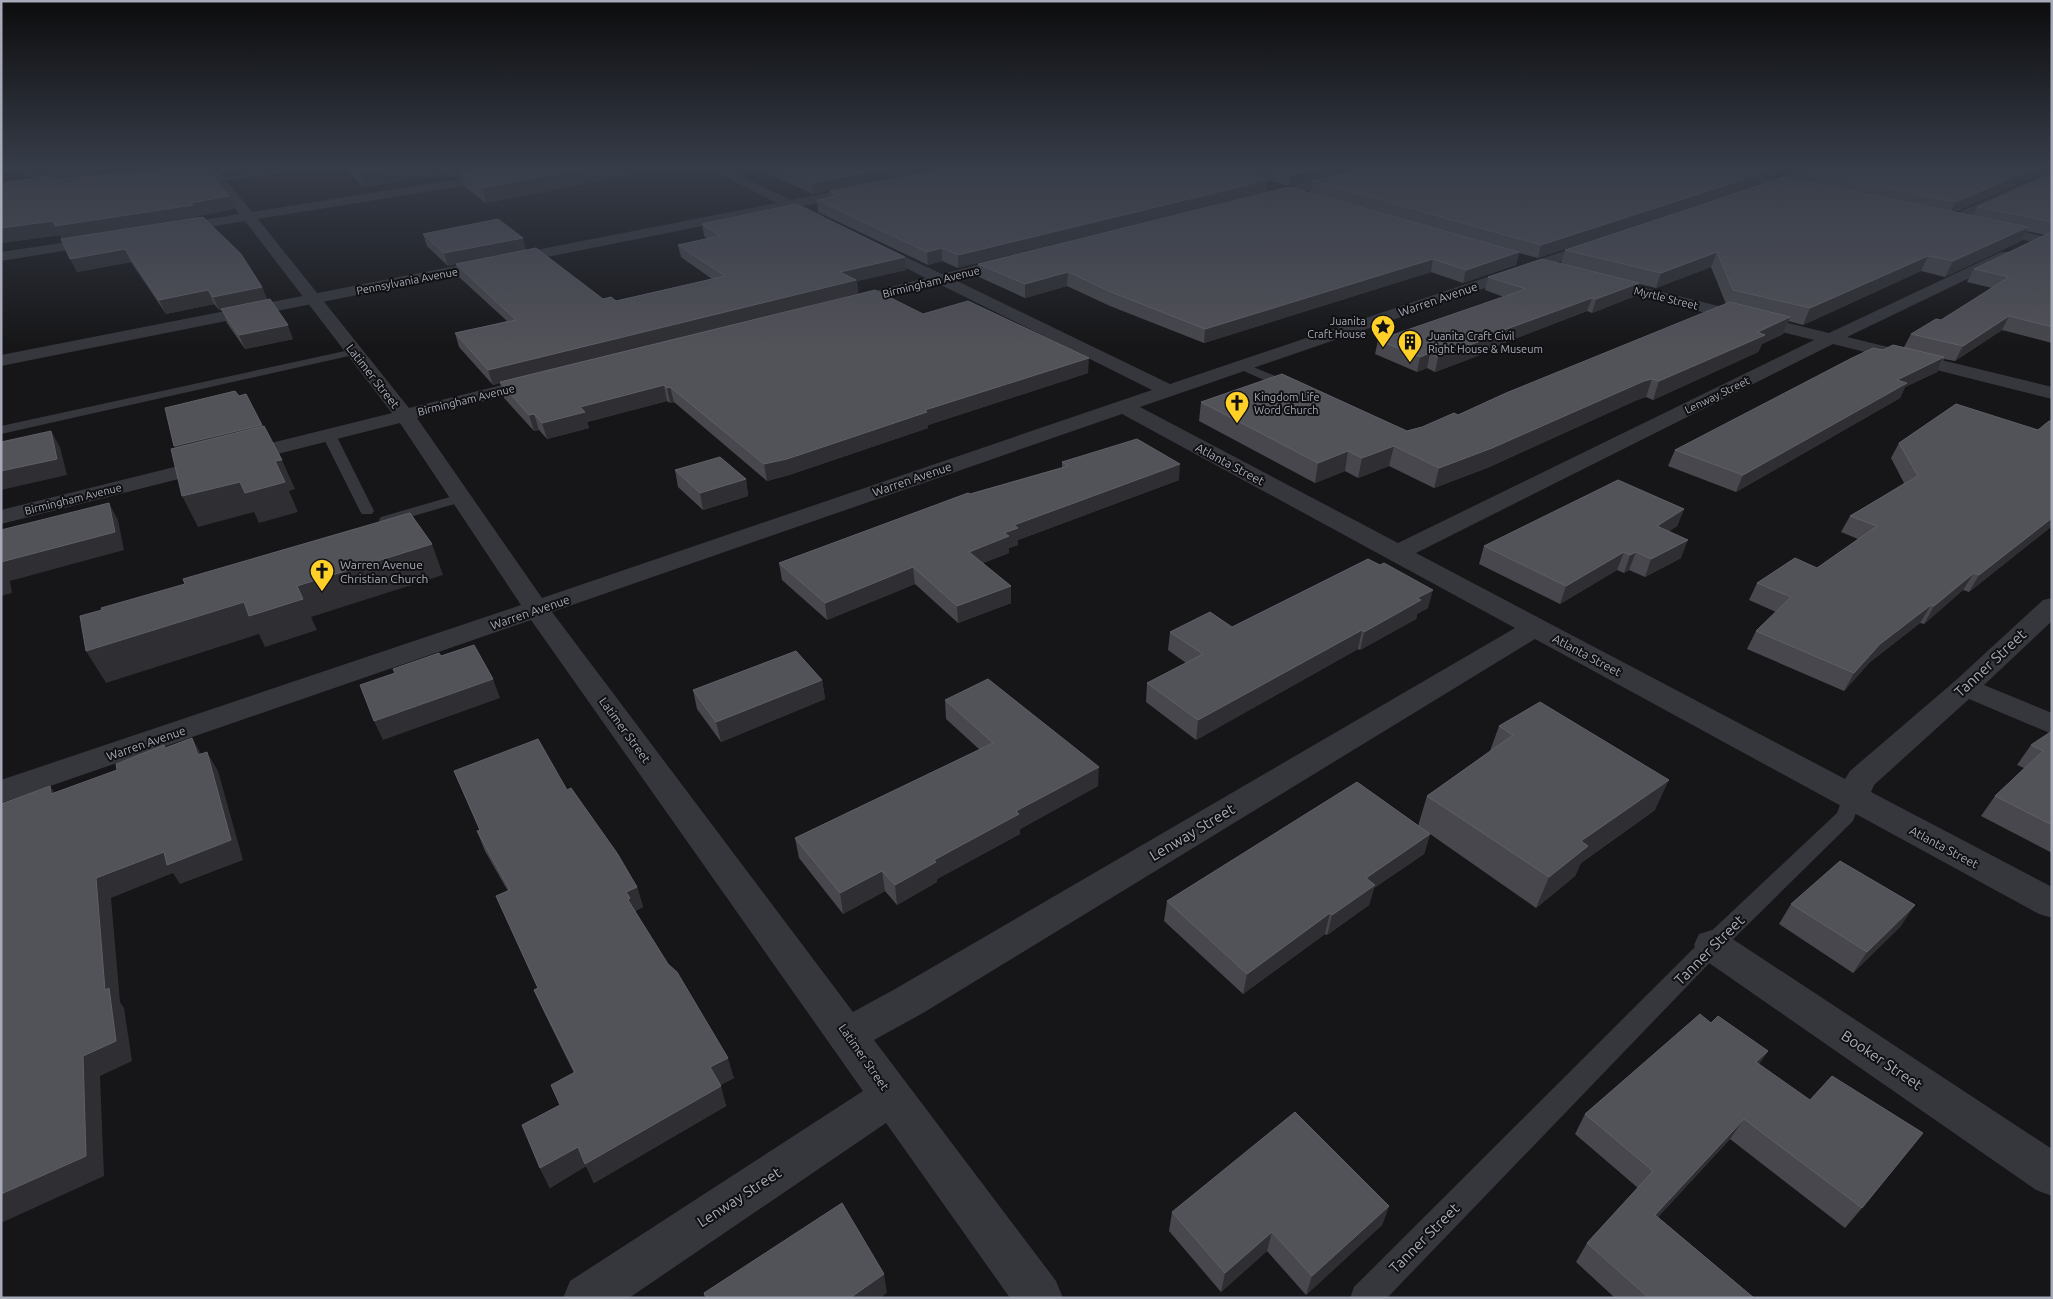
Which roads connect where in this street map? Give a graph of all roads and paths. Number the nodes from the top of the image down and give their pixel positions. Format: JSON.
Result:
{"nodes":[{"id":1,"x":190,"y":226,"type":"edge"},
{"id":2,"x":256,"y":226,"type":"edge"},
{"id":3,"x":686,"y":226,"type":"edge"},
{"id":4,"x":832,"y":226,"type":"edge"},
{"id":5,"x":1972,"y":226,"type":"edge"},
{"id":6,"x":835,"y":227,"type":"edge"},
{"id":7,"x":163,"y":230,"type":"edge"},
{"id":8,"x":115,"y":238,"type":"edge"},
{"id":9,"x":861,"y":240,"type":"edge"},
{"id":10,"x":1608,"y":241,"type":"edge"},
{"id":11,"x":2045,"y":241,"type":"edge"},
{"id":12,"x":1,"y":257,"type":"edge"},
{"id":13,"x":1027,"y":257,"type":"edge"},
{"id":14,"x":1510,"y":257,"type":"edge"},
{"id":15,"x":1538,"y":265,"type":"junction"},
{"id":16,"x":1568,"y":274,"type":"edge"},
{"id":17,"x":1587,"y":278,"type":"edge"},
{"id":18,"x":940,"y":279,"type":"junction"},
{"id":19,"x":314,"y":299,"type":"junction"},
{"id":20,"x":835,"y":306,"type":"edge"},
{"id":21,"x":1830,"y":339,"type":"junction"},
{"id":22,"x":354,"y":352,"type":"junction"},
{"id":23,"x":1,"y":361,"type":"edge"},
{"id":24,"x":1241,"y":366,"type":"junction"},
{"id":25,"x":558,"y":377,"type":"edge"},
{"id":26,"x":1167,"y":390,"type":"junction"},
{"id":27,"x":1304,"y":393,"type":"edge"},
{"id":28,"x":2052,"y":393,"type":"edge"},
{"id":29,"x":1123,"y":406,"type":"junction"},
{"id":30,"x":405,"y":416,"type":"junction"},
{"id":31,"x":1,"y":430,"type":"edge"},
{"id":32,"x":329,"y":435,"type":"junction"},
{"id":33,"x":460,"y":498,"type":"junction"},
{"id":34,"x":1,"y":517,"type":"edge"},
{"id":35,"x":1396,"y":554,"type":"junction"},
{"id":36,"x":2052,"y":606,"type":"edge"},
{"id":37,"x":537,"y":610,"type":"junction"},
{"id":38,"x":1535,"y":627,"type":"junction"},
{"id":39,"x":1965,"y":687,"type":"junction"},
{"id":40,"x":2052,"y":724,"type":"edge"},
{"id":41,"x":1,"y":792,"type":"edge"},
{"id":42,"x":1852,"y":797,"type":"junction"},
{"id":43,"x":2052,"y":904,"type":"edge"},
{"id":44,"x":1712,"y":945,"type":"junction"},
{"id":45,"x":848,"y":1034,"type":"junction"},
{"id":46,"x":891,"y":1096,"type":"junction"},
{"id":47,"x":2052,"y":1175,"type":"edge"},
{"id":48,"x":586,"y":1298,"type":"edge"},
{"id":49,"x":1039,"y":1298,"type":"edge"},
{"id":50,"x":1365,"y":1298,"type":"edge"}],
"edges":[{"from":1,"to":7,"type":"street"},
{"from":2,"to":19,"type":"street","name":"Latimer Street"},
{"from":3,"to":19,"type":"street","name":"Pennsylvania Avenue"},
{"from":4,"to":6,"type":"street"},
{"from":5,"to":11,"type":"street"},
{"from":8,"to":12,"type":"street"},
{"from":9,"to":18,"type":"street"},
{"from":10,"to":15,"type":"street","name":"Warren Avenue"},
{"from":11,"to":21,"type":"street","name":"Lenway Street"},
{"from":13,"to":18,"type":"street","name":"Birmingham Avenue"},
{"from":14,"to":15,"type":"street"},
{"from":15,"to":16,"type":"street"},
{"from":15,"to":24,"type":"street","name":"Warren Avenue"},
{"from":17,"to":21,"type":"street","name":"Myrtle Street"},
{"from":18,"to":20,"type":"street","name":"Birmingham Avenue"},
{"from":18,"to":26,"type":"street"},
{"from":19,"to":22,"type":"street","name":"Latimer Street"},
{"from":19,"to":23,"type":"street","name":"Pennsylvania Avenue"},
{"from":21,"to":28,"type":"street","name":"Myrtle Street"},
{"from":21,"to":35,"type":"street","name":"Lenway Street"},
{"from":22,"to":30,"type":"street","name":"Latimer Street"},
{"from":22,"to":31,"type":"lane"},
{"from":24,"to":26,"type":"street","name":"Warren Avenue"},
{"from":24,"to":27,"type":"lane"},
{"from":25,"to":30,"type":"street","name":"Birmingham Avenue"},
{"from":26,"to":29,"type":"street","name":"Warren Avenue"},
{"from":29,"to":35,"type":"street","name":"Atlanta Street"},
{"from":29,"to":37,"type":"street","name":"Warren Avenue"},
{"from":30,"to":32,"type":"street","name":"Birmingham Avenue"},
{"from":30,"to":33,"type":"street","name":"Latimer Street"},
{"from":32,"to":33,"type":"lane"},
{"from":32,"to":34,"type":"street","name":"Birmingham Avenue"},
{"from":33,"to":37,"type":"street","name":"Latimer Street"},
{"from":35,"to":38,"type":"street","name":"Atlanta Street"},
{"from":36,"to":39,"type":"street","name":"Tanner Street"},
{"from":37,"to":41,"type":"street","name":"Warren Avenue"},
{"from":37,"to":45,"type":"street","name":"Latimer Street"},
{"from":38,"to":42,"type":"street","name":"Atlanta Street"},
{"from":38,"to":45,"type":"street","name":"Lenway Street"},
{"from":39,"to":40,"type":"street"},
{"from":39,"to":42,"type":"street","name":"Tanner Street"},
{"from":42,"to":43,"type":"street","name":"Atlanta Street"},
{"from":42,"to":44,"type":"lane","name":"Tanner Street"},
{"from":44,"to":47,"type":"street","name":"Booker Street"},
{"from":44,"to":50,"type":"lane","name":"Tanner Street"},
{"from":45,"to":46,"type":"street","name":"Latimer Street"},
{"from":46,"to":48,"type":"street","name":"Lenway Street"},
{"from":46,"to":49,"type":"street","name":"Latimer Street"}]}
